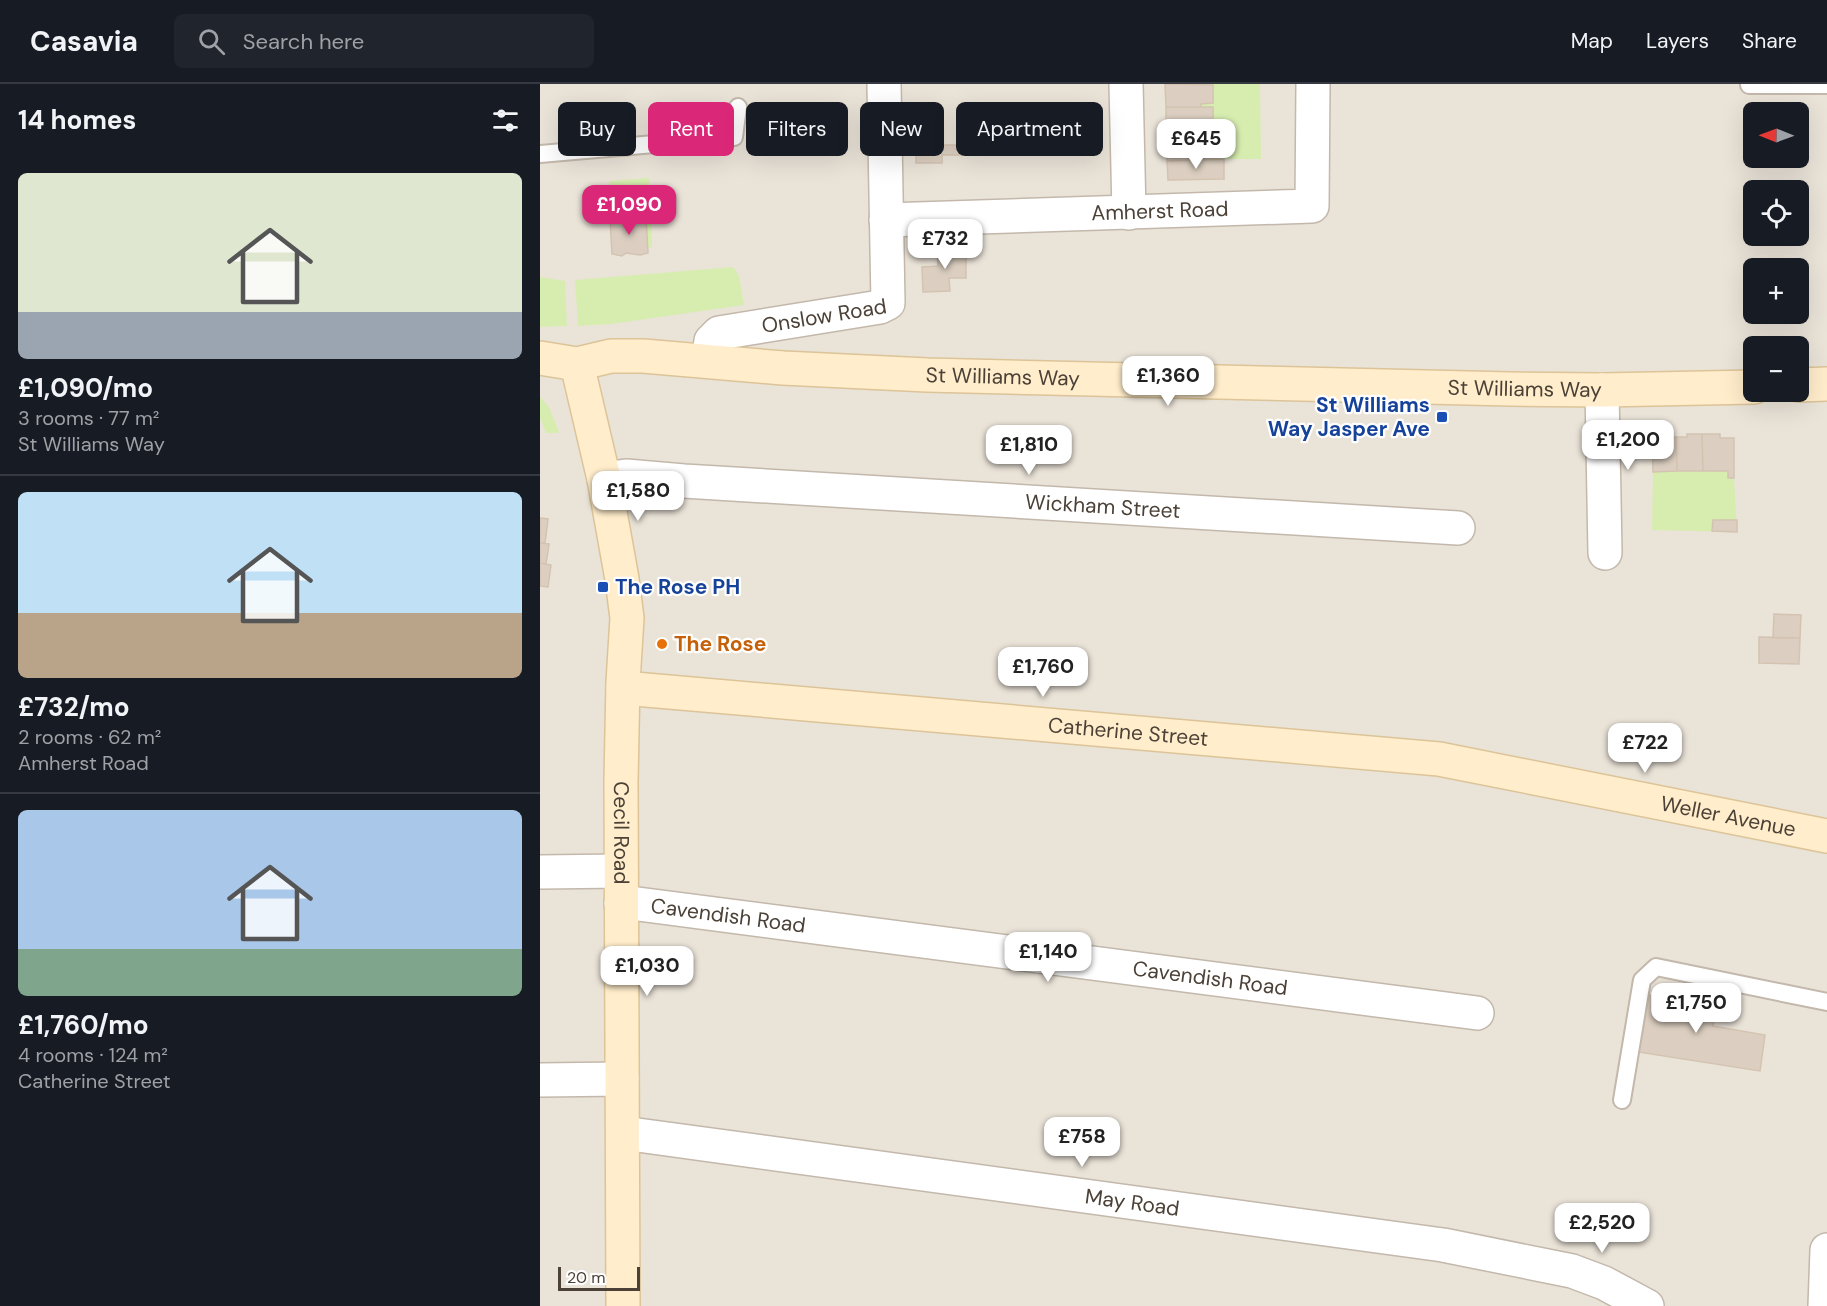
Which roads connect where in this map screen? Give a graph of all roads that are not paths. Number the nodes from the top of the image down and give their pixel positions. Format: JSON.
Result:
{"nodes":[{"id":1,"x":884,"y":84,"type":"edge"},
{"id":2,"x":1126,"y":84,"type":"edge"},
{"id":3,"x":1313,"y":84,"type":"edge"},
{"id":4,"x":1749,"y":85,"type":"edge"},
{"id":5,"x":1827,"y":85,"type":"edge"},
{"id":6,"x":738,"y":106,"type":"dead end"},
{"id":7,"x":540,"y":154,"type":"edge"},
{"id":8,"x":1129,"y":213,"type":"junction"},
{"id":9,"x":886,"y":220,"type":"junction"},
{"id":10,"x":540,"y":358,"type":"edge"},
{"id":11,"x":708,"y":361,"type":"junction"},
{"id":12,"x":577,"y":364,"type":"junction"},
{"id":13,"x":1827,"y":384,"type":"edge"},
{"id":14,"x":1809,"y":385,"type":"edge"},
{"id":15,"x":1743,"y":387,"type":"edge"},
{"id":16,"x":1602,"y":390,"type":"junction"},
{"id":17,"x":604,"y":479,"type":"junction"},
{"id":18,"x":1458,"y":528,"type":"dead end"},
{"id":19,"x":1605,"y":553,"type":"dead end"},
{"id":20,"x":623,"y":688,"type":"junction"},
{"id":21,"x":1454,"y":762,"type":"joint"},
{"id":22,"x":1827,"y":836,"type":"edge"},
{"id":23,"x":621,"y":871,"type":"junction"},
{"id":24,"x":540,"y":872,"type":"edge"},
{"id":25,"x":621,"y":903,"type":"junction"},
{"id":26,"x":1827,"y":1002,"type":"edge"},
{"id":27,"x":1477,"y":1013,"type":"dead end"},
{"id":28,"x":622,"y":1079,"type":"junction"},
{"id":29,"x":540,"y":1080,"type":"edge"},
{"id":30,"x":1622,"y":1100,"type":"dead end"},
{"id":31,"x":623,"y":1133,"type":"junction"},
{"id":32,"x":1827,"y":1250,"type":"edge"},
{"id":33,"x":623,"y":1306,"type":"edge"},
{"id":34,"x":1647,"y":1306,"type":"edge"},
{"id":35,"x":1825,"y":1306,"type":"edge"}],
"edges":[{"from":1,"to":9,"type":"street","name":"Onslow Road"},
{"from":2,"to":8,"type":"street"},
{"from":3,"to":8,"type":"street","name":"Amherst Road"},
{"from":4,"to":5,"type":"lane"},
{"from":6,"to":7,"type":"lane"},
{"from":8,"to":9,"type":"street","name":"Amherst Road"},
{"from":9,"to":11,"type":"street","name":"Onslow Road"},
{"from":10,"to":12,"type":"street","name":"St Williams Way"},
{"from":11,"to":12,"type":"street","name":"St Williams Way"},
{"from":11,"to":16,"type":"street","name":"St Williams Way"},
{"from":12,"to":17,"type":"street","name":"Cecil Road"},
{"from":13,"to":14,"type":"street"},
{"from":15,"to":16,"type":"street","name":"St Williams Way"},
{"from":16,"to":19,"type":"street"},
{"from":17,"to":18,"type":"street","name":"Wickham Street"},
{"from":17,"to":20,"type":"street","name":"Cecil Road"},
{"from":20,"to":21,"type":"street","name":"Catherine Street"},
{"from":20,"to":23,"type":"street","name":"Cecil Road"},
{"from":21,"to":22,"type":"street","name":"Weller Avenue"},
{"from":23,"to":24,"type":"street"},
{"from":23,"to":25,"type":"street","name":"Cecil Road"},
{"from":25,"to":27,"type":"street","name":"Cavendish Road"},
{"from":25,"to":28,"type":"street","name":"Cecil Road"},
{"from":26,"to":30,"type":"lane"},
{"from":28,"to":29,"type":"street"},
{"from":28,"to":31,"type":"street","name":"Cecil Road"},
{"from":31,"to":33,"type":"street","name":"Cecil Road"},
{"from":31,"to":34,"type":"street","name":"May Road"},
{"from":32,"to":35,"type":"street"}]}
